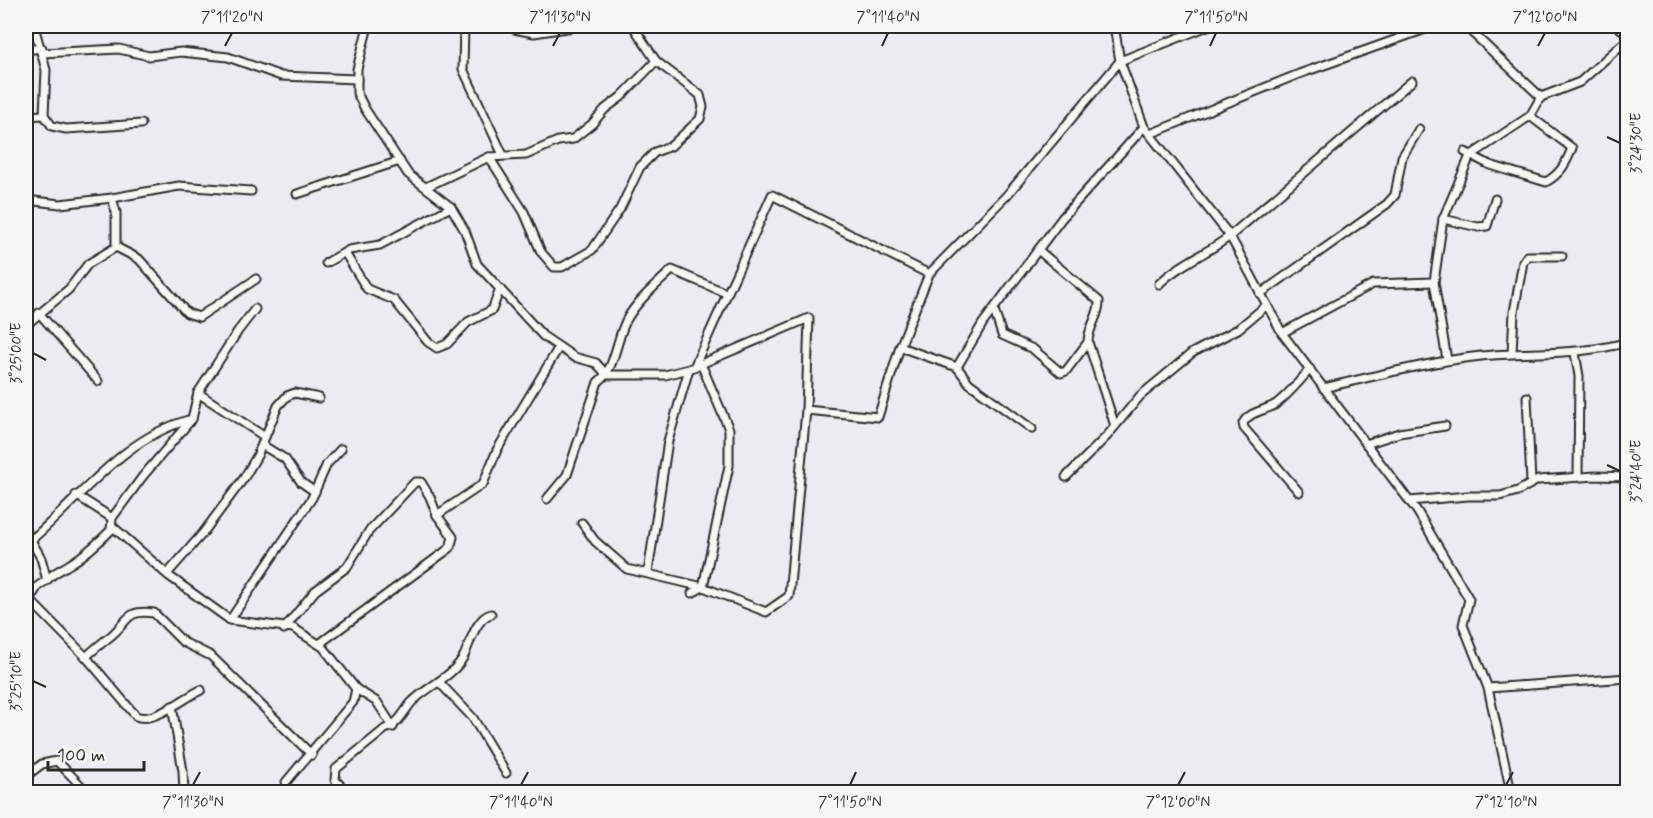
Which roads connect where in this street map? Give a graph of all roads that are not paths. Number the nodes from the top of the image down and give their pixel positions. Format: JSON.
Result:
{"nodes":[{"id":1,"x":34,"y":26,"type":"edge"},
{"id":2,"x":368,"y":26,"type":"edge"},
{"id":3,"x":464,"y":26,"type":"edge"},
{"id":4,"x":512,"y":26,"type":"edge"},
{"id":5,"x":580,"y":26,"type":"edge"},
{"id":6,"x":633,"y":26,"type":"edge"},
{"id":7,"x":1114,"y":26,"type":"edge"},
{"id":8,"x":1208,"y":26,"type":"edge"},
{"id":9,"x":1434,"y":26,"type":"edge"},
{"id":10,"x":1465,"y":26,"type":"edge"},
{"id":11,"x":1617,"y":26,"type":"edge"},
{"id":12,"x":1628,"y":34,"type":"edge"},
{"id":13,"x":1628,"y":39,"type":"edge"},
{"id":14,"x":26,"y":50,"type":"edge"},
{"id":15,"x":42,"y":51,"type":"junction"},
{"id":16,"x":656,"y":61,"type":"junction"},
{"id":17,"x":1120,"y":62,"type":"junction"},
{"id":18,"x":357,"y":79,"type":"junction"},
{"id":19,"x":1412,"y":81,"type":"dead end"},
{"id":20,"x":1541,"y":97,"type":"junction"},
{"id":21,"x":44,"y":115,"type":"junction"},
{"id":22,"x":26,"y":116,"type":"edge"},
{"id":23,"x":1530,"y":116,"type":"junction"},
{"id":24,"x":141,"y":124,"type":"dead end"},
{"id":25,"x":1144,"y":127,"type":"junction"},
{"id":26,"x":1419,"y":129,"type":"dead end"},
{"id":27,"x":1150,"y":134,"type":"junction"},
{"id":28,"x":1467,"y":154,"type":"junction"},
{"id":29,"x":502,"y":155,"type":"junction"},
{"id":30,"x":489,"y":157,"type":"junction"},
{"id":31,"x":400,"y":161,"type":"junction"},
{"id":32,"x":426,"y":187,"type":"junction"},
{"id":33,"x":251,"y":191,"type":"dead end"},
{"id":34,"x":297,"y":194,"type":"dead end"},
{"id":35,"x":112,"y":198,"type":"junction"},
{"id":36,"x":1495,"y":199,"type":"dead end"},
{"id":37,"x":26,"y":200,"type":"edge"},
{"id":38,"x":451,"y":207,"type":"junction"},
{"id":39,"x":1443,"y":219,"type":"junction"},
{"id":40,"x":1230,"y":236,"type":"junction"},
{"id":41,"x":116,"y":247,"type":"junction"},
{"id":42,"x":1038,"y":250,"type":"junction"},
{"id":43,"x":345,"y":253,"type":"junction"},
{"id":44,"x":1562,"y":256,"type":"dead end"},
{"id":45,"x":326,"y":264,"type":"dead end"},
{"id":46,"x":929,"y":274,"type":"junction"},
{"id":47,"x":256,"y":279,"type":"dead end"},
{"id":48,"x":1434,"y":282,"type":"junction"},
{"id":49,"x":1159,"y":284,"type":"dead end"},
{"id":50,"x":500,"y":289,"type":"junction"},
{"id":51,"x":726,"y":293,"type":"junction"},
{"id":52,"x":1260,"y":294,"type":"junction"},
{"id":53,"x":1267,"y":305,"type":"junction"},
{"id":54,"x":255,"y":309,"type":"dead end"},
{"id":55,"x":994,"y":310,"type":"junction"},
{"id":56,"x":39,"y":313,"type":"junction"},
{"id":57,"x":26,"y":325,"type":"edge"},
{"id":58,"x":1282,"y":333,"type":"junction"},
{"id":59,"x":1088,"y":342,"type":"junction"},
{"id":60,"x":1628,"y":342,"type":"edge"},
{"id":61,"x":559,"y":347,"type":"junction"},
{"id":62,"x":900,"y":347,"type":"junction"},
{"id":63,"x":1512,"y":353,"type":"junction"},
{"id":64,"x":1575,"y":353,"type":"junction"},
{"id":65,"x":1447,"y":360,"type":"junction"},
{"id":66,"x":695,"y":366,"type":"junction"},
{"id":67,"x":957,"y":367,"type":"junction"},
{"id":68,"x":1310,"y":369,"type":"junction"},
{"id":69,"x":607,"y":375,"type":"junction"},
{"id":70,"x":98,"y":381,"type":"dead end"},
{"id":71,"x":1323,"y":388,"type":"junction"},
{"id":72,"x":198,"y":393,"type":"junction"},
{"id":73,"x":1527,"y":398,"type":"dead end"},
{"id":74,"x":319,"y":399,"type":"dead end"},
{"id":75,"x":806,"y":410,"type":"junction"},
{"id":76,"x":192,"y":419,"type":"junction"},
{"id":77,"x":1115,"y":426,"type":"junction"},
{"id":78,"x":1445,"y":426,"type":"dead end"},
{"id":79,"x":1032,"y":429,"type":"dead end"},
{"id":80,"x":263,"y":441,"type":"junction"},
{"id":81,"x":1366,"y":444,"type":"junction"},
{"id":82,"x":341,"y":449,"type":"dead end"},
{"id":83,"x":1066,"y":477,"type":"dead end"},
{"id":84,"x":1578,"y":477,"type":"junction"},
{"id":85,"x":1628,"y":477,"type":"edge"},
{"id":86,"x":1531,"y":482,"type":"junction"},
{"id":87,"x":315,"y":492,"type":"junction"},
{"id":88,"x":1299,"y":492,"type":"dead end"},
{"id":89,"x":76,"y":495,"type":"junction"},
{"id":90,"x":547,"y":499,"type":"dead end"},
{"id":91,"x":1409,"y":501,"type":"junction"},
{"id":92,"x":437,"y":515,"type":"junction"},
{"id":93,"x":112,"y":518,"type":"junction"},
{"id":94,"x":582,"y":523,"type":"dead end"},
{"id":95,"x":112,"y":526,"type":"junction"},
{"id":96,"x":26,"y":531,"type":"edge"},
{"id":97,"x":30,"y":540,"type":"junction"},
{"id":98,"x":648,"y":572,"type":"junction"},
{"id":99,"x":168,"y":573,"type":"junction"},
{"id":100,"x":47,"y":580,"type":"junction"},
{"id":101,"x":703,"y":587,"type":"junction"},
{"id":102,"x":692,"y":593,"type":"dead end"},
{"id":103,"x":28,"y":602,"type":"edge"},
{"id":104,"x":491,"y":614,"type":"dead end"},
{"id":105,"x":230,"y":620,"type":"junction"},
{"id":106,"x":284,"y":629,"type":"junction"},
{"id":107,"x":319,"y":644,"type":"junction"},
{"id":108,"x":86,"y":657,"type":"junction"},
{"id":109,"x":1628,"y":678,"type":"edge"},
{"id":110,"x":439,"y":682,"type":"junction"},
{"id":111,"x":356,"y":688,"type":"junction"},
{"id":112,"x":1488,"y":688,"type":"junction"},
{"id":113,"x":201,"y":690,"type":"dead end"},
{"id":114,"x":172,"y":706,"type":"junction"},
{"id":115,"x":393,"y":726,"type":"junction"},
{"id":116,"x":312,"y":755,"type":"junction"},
{"id":117,"x":183,"y":771,"type":"junction"},
{"id":118,"x":506,"y":773,"type":"dead end"},
{"id":119,"x":26,"y":776,"type":"edge"},
{"id":120,"x":286,"y":782,"type":"dead end"},
{"id":121,"x":87,"y":792,"type":"edge"},
{"id":122,"x":184,"y":792,"type":"edge"},
{"id":123,"x":189,"y":792,"type":"edge"},
{"id":124,"x":346,"y":792,"type":"edge"},
{"id":125,"x":1511,"y":792,"type":"edge"}],
"edges":[{"from":1,"to":15,"type":"street"},
{"from":2,"to":18,"type":"street"},
{"from":3,"to":29,"type":"street"},
{"from":4,"to":5,"type":"street"},
{"from":6,"to":16,"type":"street"},
{"from":7,"to":17,"type":"street"},
{"from":8,"to":17,"type":"street"},
{"from":9,"to":27,"type":"street"},
{"from":10,"to":20,"type":"street"},
{"from":11,"to":12,"type":"street"},
{"from":13,"to":20,"type":"street"},
{"from":14,"to":15,"type":"street"},
{"from":15,"to":18,"type":"street"},
{"from":15,"to":21,"type":"street"},
{"from":16,"to":29,"type":"street"},
{"from":16,"to":30,"type":"street"},
{"from":17,"to":25,"type":"street"},
{"from":17,"to":46,"type":"street"},
{"from":18,"to":31,"type":"street"},
{"from":19,"to":40,"type":"street"},
{"from":20,"to":23,"type":"street"},
{"from":21,"to":22,"type":"street"},
{"from":21,"to":24,"type":"street"},
{"from":23,"to":28,"type":"street"},
{"from":23,"to":28,"type":"street"},
{"from":25,"to":27,"type":"street"},
{"from":25,"to":42,"type":"street"},
{"from":26,"to":52,"type":"street"},
{"from":27,"to":40,"type":"street"},
{"from":28,"to":39,"type":"street"},
{"from":29,"to":30,"type":"street"},
{"from":30,"to":32,"type":"street"},
{"from":31,"to":32,"type":"street"},
{"from":31,"to":34,"type":"street"},
{"from":32,"to":38,"type":"street"},
{"from":33,"to":35,"type":"street"},
{"from":35,"to":37,"type":"street"},
{"from":35,"to":41,"type":"street"},
{"from":36,"to":39,"type":"street"},
{"from":38,"to":43,"type":"street"},
{"from":38,"to":50,"type":"street"},
{"from":39,"to":48,"type":"street"},
{"from":40,"to":49,"type":"street"},
{"from":40,"to":52,"type":"street"},
{"from":41,"to":47,"type":"street"},
{"from":41,"to":56,"type":"street"},
{"from":42,"to":55,"type":"street"},
{"from":42,"to":59,"type":"street"},
{"from":43,"to":45,"type":"street"},
{"from":43,"to":50,"type":"street"},
{"from":44,"to":63,"type":"street"},
{"from":46,"to":51,"type":"street"},
{"from":46,"to":62,"type":"street"},
{"from":48,"to":58,"type":"street"},
{"from":48,"to":65,"type":"street"},
{"from":50,"to":61,"type":"street"},
{"from":51,"to":66,"type":"street"},
{"from":51,"to":69,"type":"street"},
{"from":52,"to":53,"type":"street"},
{"from":53,"to":58,"type":"street"},
{"from":53,"to":77,"type":"street"},
{"from":54,"to":72,"type":"street"},
{"from":55,"to":59,"type":"street"},
{"from":55,"to":67,"type":"street"},
{"from":56,"to":57,"type":"street"},
{"from":56,"to":70,"type":"street"},
{"from":58,"to":68,"type":"street"},
{"from":59,"to":77,"type":"street"},
{"from":60,"to":64,"type":"street"},
{"from":61,"to":69,"type":"street"},
{"from":61,"to":92,"type":"street"},
{"from":62,"to":67,"type":"street"},
{"from":62,"to":75,"type":"street"},
{"from":63,"to":64,"type":"street"},
{"from":63,"to":65,"type":"street"},
{"from":64,"to":84,"type":"street"},
{"from":65,"to":71,"type":"street"},
{"from":66,"to":69,"type":"street"},
{"from":66,"to":75,"type":"street"},
{"from":66,"to":98,"type":"street"},
{"from":66,"to":101,"type":"street"},
{"from":67,"to":79,"type":"street"},
{"from":68,"to":71,"type":"street"},
{"from":68,"to":88,"type":"street"},
{"from":69,"to":90,"type":"street"},
{"from":71,"to":81,"type":"street"},
{"from":72,"to":76,"type":"street"},
{"from":72,"to":80,"type":"street"},
{"from":73,"to":86,"type":"street"},
{"from":74,"to":80,"type":"street"},
{"from":75,"to":101,"type":"street"},
{"from":76,"to":89,"type":"street"},
{"from":76,"to":93,"type":"street"},
{"from":77,"to":83,"type":"street"},
{"from":78,"to":81,"type":"street"},
{"from":80,"to":87,"type":"street"},
{"from":80,"to":99,"type":"street"},
{"from":81,"to":91,"type":"street"},
{"from":82,"to":87,"type":"street"},
{"from":84,"to":85,"type":"street"},
{"from":84,"to":86,"type":"street"},
{"from":86,"to":91,"type":"street"},
{"from":87,"to":105,"type":"street"},
{"from":89,"to":93,"type":"street"},
{"from":89,"to":97,"type":"street"},
{"from":91,"to":112,"type":"street"},
{"from":92,"to":106,"type":"street"},
{"from":92,"to":107,"type":"street"},
{"from":93,"to":95,"type":"street"},
{"from":94,"to":98,"type":"street"},
{"from":95,"to":99,"type":"street"},
{"from":95,"to":100,"type":"street"},
{"from":96,"to":97,"type":"street"},
{"from":97,"to":100,"type":"street"},
{"from":98,"to":101,"type":"street"},
{"from":99,"to":105,"type":"street"},
{"from":100,"to":103,"type":"street"},
{"from":101,"to":102,"type":"street"},
{"from":103,"to":108,"type":"street"},
{"from":104,"to":110,"type":"street"},
{"from":105,"to":106,"type":"street"},
{"from":106,"to":107,"type":"street"},
{"from":107,"to":111,"type":"street"},
{"from":108,"to":114,"type":"street"},
{"from":108,"to":116,"type":"street"},
{"from":109,"to":112,"type":"street"},
{"from":110,"to":115,"type":"street"},
{"from":110,"to":118,"type":"street"},
{"from":111,"to":115,"type":"street"},
{"from":111,"to":116,"type":"street"},
{"from":112,"to":125,"type":"street"},
{"from":113,"to":114,"type":"street"},
{"from":114,"to":117,"type":"street"},
{"from":115,"to":124,"type":"street"},
{"from":116,"to":120,"type":"street"},
{"from":117,"to":122,"type":"street"},
{"from":117,"to":123,"type":"street"},
{"from":119,"to":121,"type":"street"}]}
